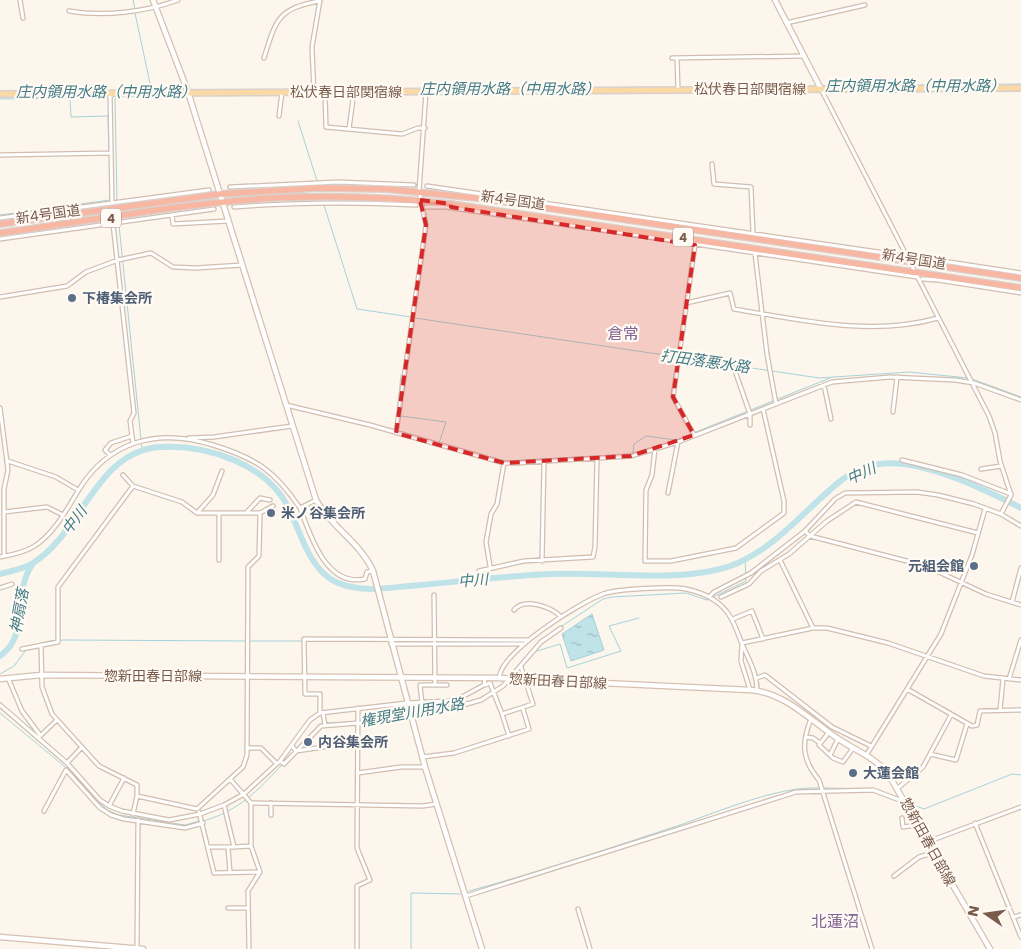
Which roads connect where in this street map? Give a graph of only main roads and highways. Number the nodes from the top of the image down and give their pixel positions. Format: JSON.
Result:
{"nodes":[{"id":1,"x":153,"y":0,"type":"edge"},
{"id":2,"x":774,"y":0,"type":"edge"},
{"id":3,"x":1021,"y":88,"type":"edge"},
{"id":4,"x":821,"y":89,"type":"junction"},
{"id":5,"x":188,"y":92,"type":"junction"},
{"id":6,"x":0,"y":94,"type":"edge"},
{"id":7,"x":220,"y":194,"type":"junction"},
{"id":8,"x":223,"y":203,"type":"junction"},
{"id":9,"x":0,"y":224,"type":"edge"},
{"id":10,"x":0,"y":233,"type":"edge"},
{"id":11,"x":1021,"y":278,"type":"edge"},
{"id":12,"x":1021,"y":288,"type":"edge"},
{"id":13,"x":400,"y":677,"type":"junction"},
{"id":14,"x":0,"y":679,"type":"edge"},
{"id":15,"x":0,"y":937,"type":"edge"},
{"id":16,"x":137,"y":949,"type":"edge"},
{"id":17,"x":143,"y":949,"type":"edge"},
{"id":18,"x":482,"y":949,"type":"edge"},
{"id":19,"x":990,"y":949,"type":"edge"}],
"edges":[{"from":1,"to":5,"type":"main road"},
{"from":2,"to":4,"type":"main road"},
{"from":3,"to":4,"type":"main road","name":"松伏春日部関宿線"},
{"from":4,"to":5,"type":"main road","name":"松伏春日部関宿線"},
{"from":5,"to":6,"type":"main road","name":"松伏春日部関宿線"},
{"from":5,"to":7,"type":"main road"},
{"from":7,"to":8,"type":"main road"},
{"from":7,"to":9,"type":"highway","name":"新4号国道","number":"4"},
{"from":7,"to":11,"type":"highway","name":"新4号国道","number":"4"},
{"from":8,"to":10,"type":"highway","name":"新4号国道","number":"4"},
{"from":8,"to":12,"type":"highway","name":"新4号国道","number":"4"},
{"from":8,"to":13,"type":"main road"},
{"from":13,"to":14,"type":"main road","name":"惣新田春日部線"},
{"from":13,"to":18,"type":"main road"},
{"from":13,"to":19,"type":"main road","name":"惣新田春日部線"},
{"from":15,"to":16,"type":"main road"},
{"from":16,"to":17,"type":"main road"}]}
